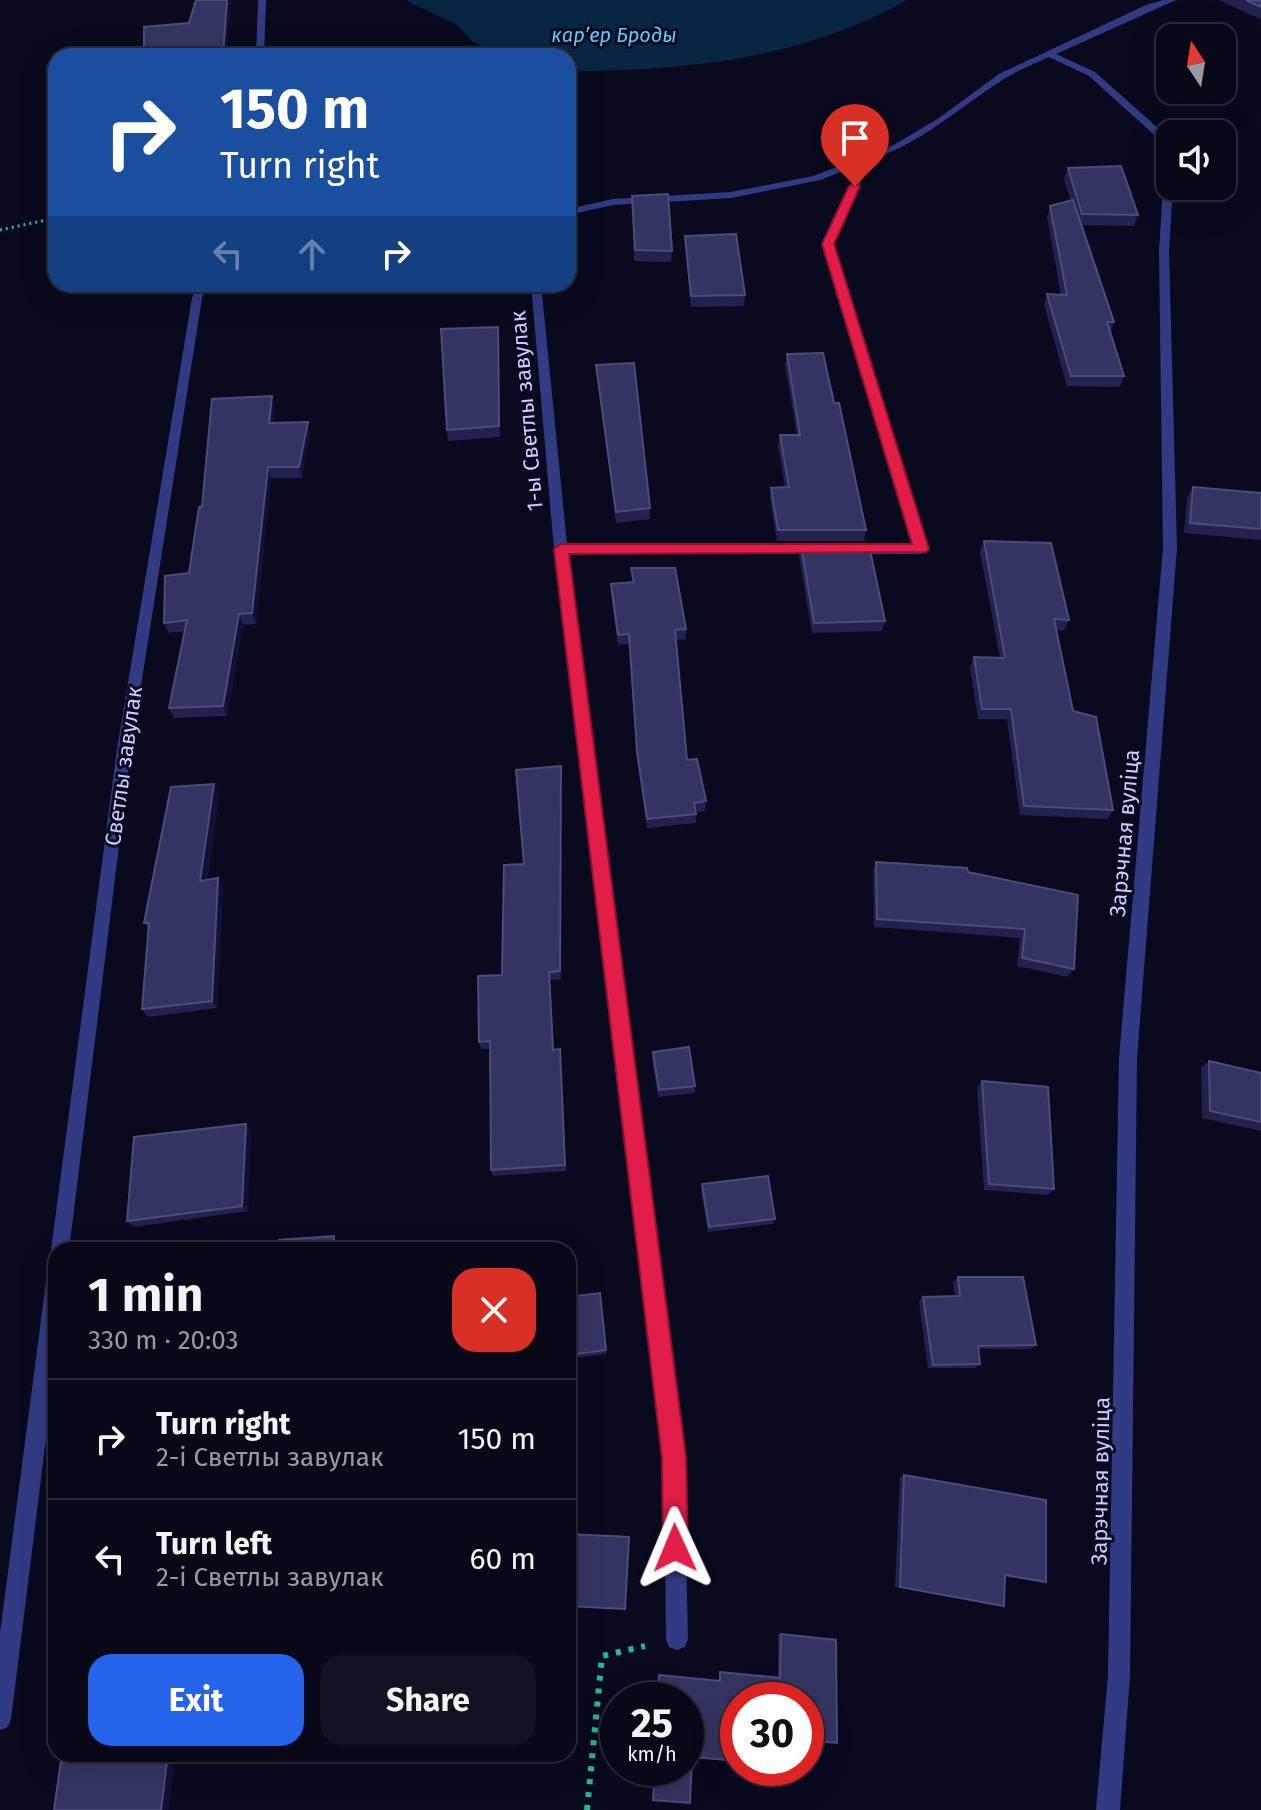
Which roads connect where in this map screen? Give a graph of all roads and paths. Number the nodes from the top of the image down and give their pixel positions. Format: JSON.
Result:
{"nodes":[{"id":1,"x":262,"y":0,"type":"edge"},
{"id":2,"x":1172,"y":0,"type":"edge"},
{"id":3,"x":260,"y":48,"type":"edge"},
{"id":4,"x":1049,"y":54,"type":"junction"},
{"id":5,"x":868,"y":157,"type":"junction"},
{"id":6,"x":576,"y":210,"type":"edge"},
{"id":7,"x":48,"y":220,"type":"edge"},
{"id":8,"x":0,"y":230,"type":"edge"},
{"id":9,"x":200,"y":292,"type":"edge"},
{"id":10,"x":537,"y":292,"type":"edge"},
{"id":11,"x":561,"y":549,"type":"junction"},
{"id":12,"x":61,"y":1242,"type":"edge"},
{"id":13,"x":48,"y":1344,"type":"edge"},
{"id":14,"x":677,"y":1639,"type":"joint"},
{"id":15,"x":0,"y":1719,"type":"edge"},
{"id":16,"x":587,"y":1810,"type":"edge"},
{"id":17,"x":1108,"y":1810,"type":"edge"}],
"edges":[{"from":1,"to":3,"type":"street"},
{"from":2,"to":4,"type":"street"},
{"from":4,"to":5,"type":"street"},
{"from":4,"to":17,"type":"street","name":"Зарэчная вуліца"},
{"from":5,"to":6,"type":"street"},
{"from":5,"to":11,"type":"street"},
{"from":7,"to":8,"type":"path"},
{"from":9,"to":12,"type":"street","name":"Светлы завулак"},
{"from":10,"to":11,"type":"street","name":"1-ы Светлы завулак"},
{"from":11,"to":14,"type":"street","name":"1-ы Светлы завулак"},
{"from":13,"to":15,"type":"street"},
{"from":14,"to":16,"type":"path"}]}
